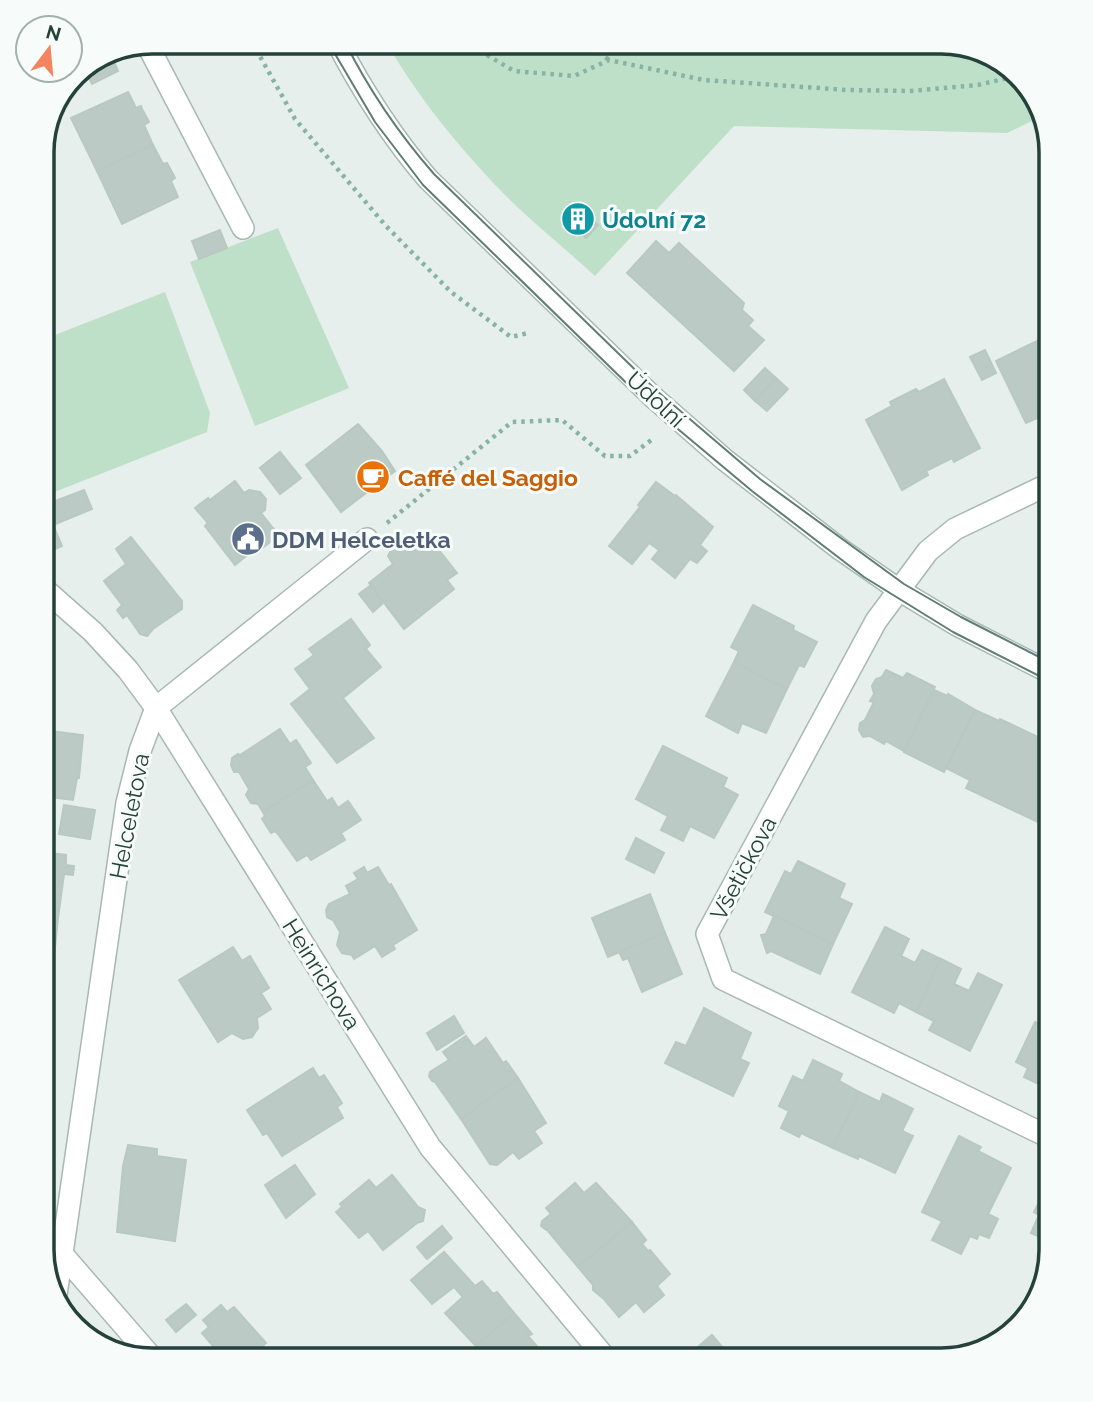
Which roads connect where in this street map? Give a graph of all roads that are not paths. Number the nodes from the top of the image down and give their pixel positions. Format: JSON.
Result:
{"nodes":[{"id":1,"x":152,"y":54,"type":"edge"},
{"id":2,"x":344,"y":54,"type":"edge"},
{"id":3,"x":243,"y":228,"type":"dead end"},
{"id":4,"x":1039,"y":489,"type":"edge"},
{"id":5,"x":367,"y":539,"type":"road end"},
{"id":6,"x":899,"y":590,"type":"junction"},
{"id":7,"x":54,"y":598,"type":"edge"},
{"id":8,"x":1039,"y":667,"type":"edge"},
{"id":9,"x":156,"y":708,"type":"junction"},
{"id":10,"x":1039,"y":1132,"type":"edge"},
{"id":11,"x":54,"y":1244,"type":"edge"},
{"id":12,"x":62,"y":1252,"type":"junction"},
{"id":13,"x":58,"y":1278,"type":"edge"},
{"id":14,"x":143,"y":1347,"type":"edge"},
{"id":15,"x":597,"y":1348,"type":"edge"}],
"edges":[{"from":1,"to":3,"type":"street"},
{"from":2,"to":6,"type":"street","name":"Údolní"},
{"from":4,"to":6,"type":"street","name":"Všetičkova"},
{"from":5,"to":9,"type":"street"},
{"from":6,"to":8,"type":"street","name":"Údolní"},
{"from":6,"to":10,"type":"street","name":"Všetičkova"},
{"from":7,"to":9,"type":"street","name":"Heinrichova"},
{"from":9,"to":12,"type":"street","name":"Helceletova"},
{"from":9,"to":15,"type":"street","name":"Heinrichova"},
{"from":11,"to":12,"type":"street"},
{"from":12,"to":13,"type":"street","name":"Helceletova"},
{"from":12,"to":14,"type":"street"}]}
